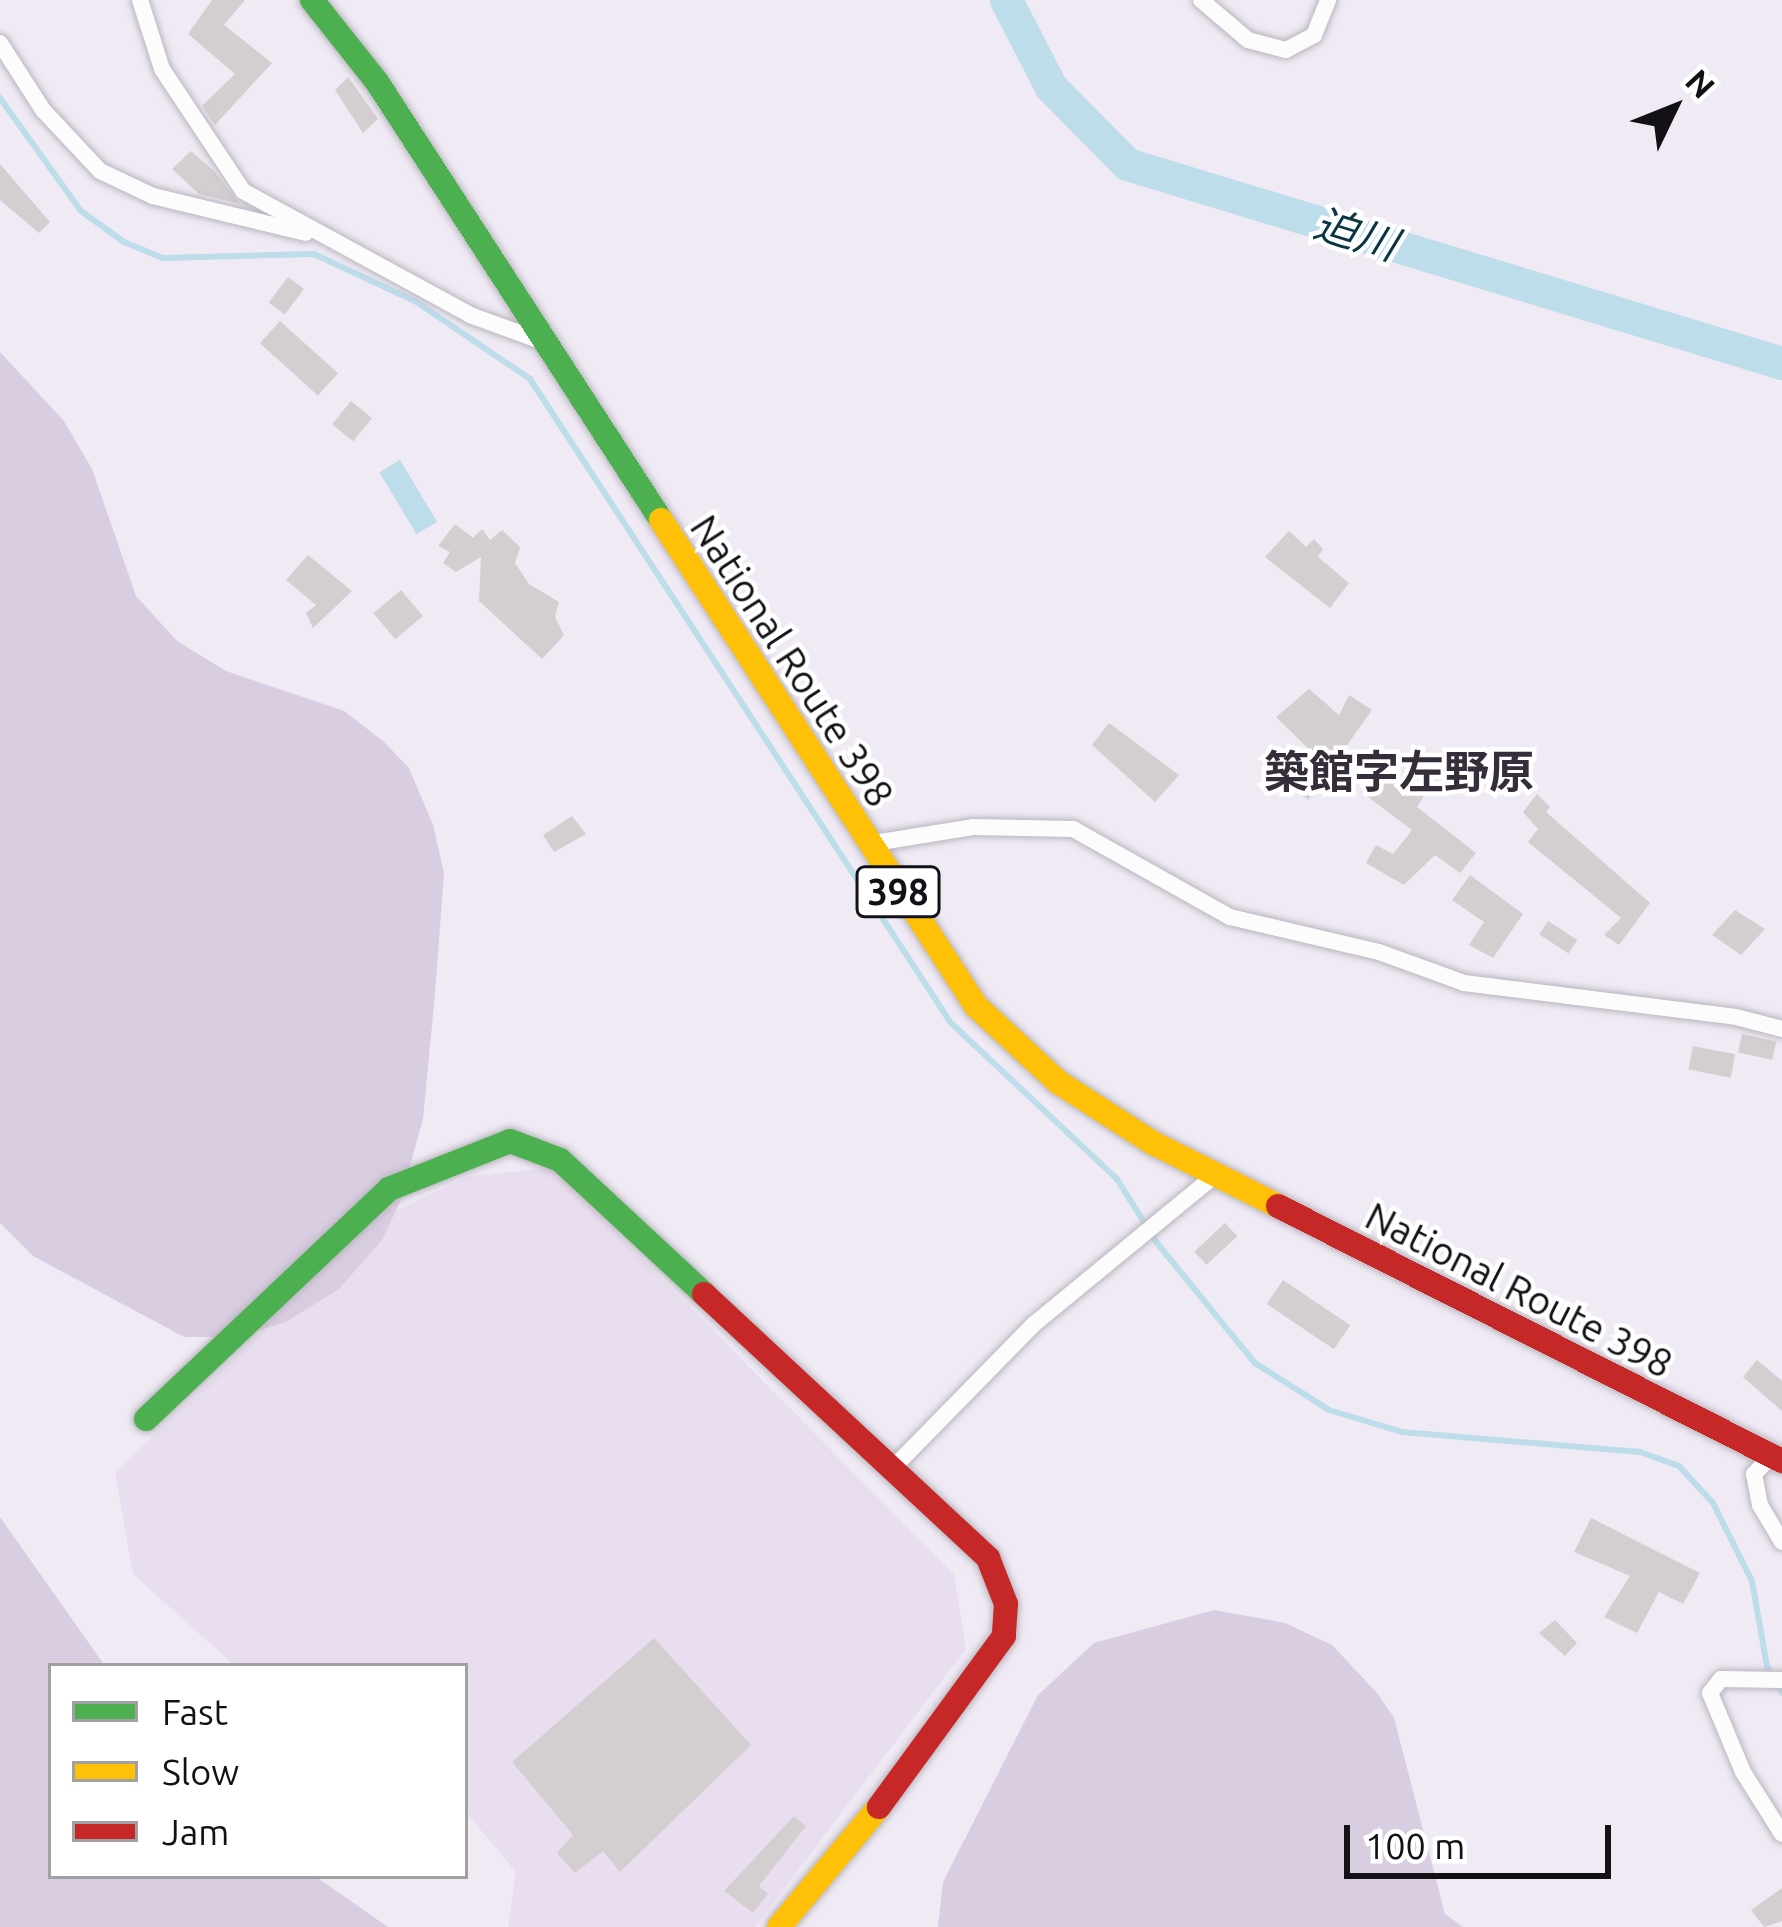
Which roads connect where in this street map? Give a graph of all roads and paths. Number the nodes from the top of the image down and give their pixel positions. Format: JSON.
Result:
{"nodes":[{"id":1,"x":140,"y":0,"type":"edge"},
{"id":2,"x":312,"y":0,"type":"edge"},
{"id":3,"x":1201,"y":0,"type":"edge"},
{"id":4,"x":1328,"y":0,"type":"edge"},
{"id":5,"x":0,"y":43,"type":"edge"},
{"id":6,"x":337,"y":237,"type":"junction"},
{"id":7,"x":547,"y":344,"type":"junction"},
{"id":8,"x":867,"y":844,"type":"junction"},
{"id":9,"x":1782,"y":1029,"type":"edge"},
{"id":10,"x":1214,"y":1177,"type":"junction"},
{"id":11,"x":146,"y":1419,"type":"dead end"},
{"id":12,"x":1776,"y":1459,"type":"edge"},
{"id":13,"x":894,"y":1467,"type":"junction"},
{"id":14,"x":1782,"y":1542,"type":"edge"},
{"id":15,"x":1782,"y":1680,"type":"edge"},
{"id":16,"x":1782,"y":1834,"type":"edge"},
{"id":17,"x":779,"y":1927,"type":"edge"}],
"edges":[{"from":1,"to":6,"type":"street"},
{"from":2,"to":7,"type":"main road","name":"National Route 398","number":"398"},
{"from":3,"to":4,"type":"street"},
{"from":5,"to":6,"type":"street"},
{"from":6,"to":7,"type":"street"},
{"from":7,"to":8,"type":"main road","name":"National Route 398","number":"398"},
{"from":8,"to":9,"type":"street"},
{"from":8,"to":10,"type":"main road","name":"National Route 398","number":"398"},
{"from":10,"to":12,"type":"main road","name":"National Route 398","number":"398"},
{"from":10,"to":13,"type":"street"},
{"from":11,"to":13,"type":"main road"},
{"from":12,"to":14,"type":"street"},
{"from":13,"to":17,"type":"main road"},
{"from":15,"to":16,"type":"street"}]}
